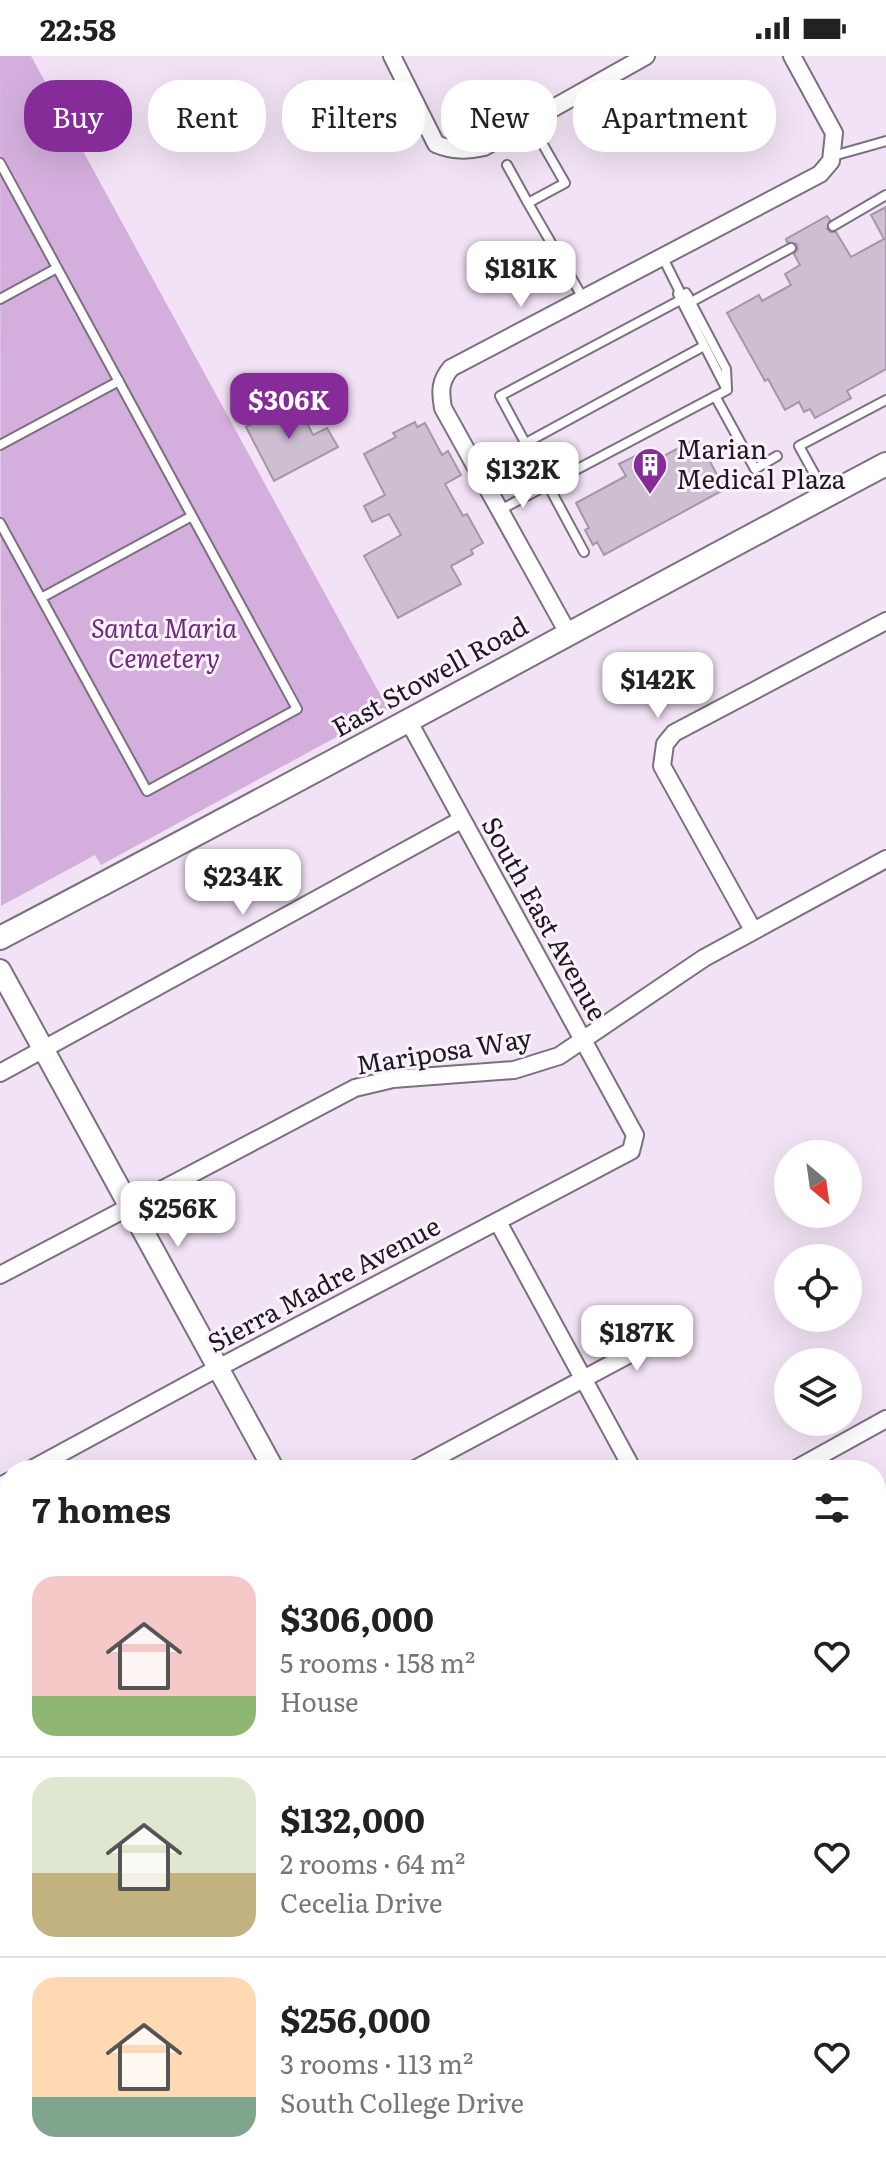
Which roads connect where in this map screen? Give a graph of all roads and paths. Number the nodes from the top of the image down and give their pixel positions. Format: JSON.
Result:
{"nodes":[{"id":1,"x":392,"y":56,"type":"edge"},
{"id":2,"x":646,"y":56,"type":"edge"},
{"id":3,"x":792,"y":56,"type":"edge"},
{"id":4,"x":557,"y":106,"type":"edge"},
{"id":5,"x":886,"y":141,"type":"edge"},
{"id":6,"x":441,"y":146,"type":"edge"},
{"id":7,"x":548,"y":152,"type":"edge"},
{"id":8,"x":831,"y":158,"type":"junction"},
{"id":9,"x":0,"y":163,"type":"edge"},
{"id":10,"x":507,"y":165,"type":"dead end"},
{"id":11,"x":886,"y":195,"type":"edge"},
{"id":12,"x":528,"y":203,"type":"junction"},
{"id":13,"x":833,"y":226,"type":"dead end"},
{"id":14,"x":791,"y":248,"type":"dead end"},
{"id":15,"x":663,"y":258,"type":"junction"},
{"id":16,"x":57,"y":268,"type":"junction"},
{"id":17,"x":0,"y":299,"type":"edge"},
{"id":18,"x":583,"y":299,"type":"junction"},
{"id":19,"x":686,"y":299,"type":"junction"},
{"id":20,"x":704,"y":346,"type":"junction"},
{"id":21,"x":119,"y":381,"type":"junction"},
{"id":22,"x":727,"y":390,"type":"junction"},
{"id":23,"x":715,"y":396,"type":"junction"},
{"id":24,"x":886,"y":400,"type":"edge"},
{"id":25,"x":524,"y":444,"type":"junction"},
{"id":26,"x":0,"y":445,"type":"edge"},
{"id":27,"x":777,"y":456,"type":"dead end"},
{"id":28,"x":886,"y":464,"type":"edge"},
{"id":29,"x":546,"y":486,"type":"junction"},
{"id":30,"x":826,"y":495,"type":"junction"},
{"id":31,"x":500,"y":510,"type":"junction"},
{"id":32,"x":192,"y":516,"type":"junction"},
{"id":33,"x":0,"y":523,"type":"edge"},
{"id":34,"x":584,"y":552,"type":"dead end"},
{"id":35,"x":41,"y":598,"type":"junction"},
{"id":36,"x":886,"y":621,"type":"edge"},
{"id":37,"x":568,"y":633,"type":"junction"},
{"id":38,"x":409,"y":722,"type":"junction"},
{"id":39,"x":461,"y":820,"type":"junction"},
{"id":40,"x":886,"y":859,"type":"edge"},
{"id":41,"x":753,"y":930,"type":"junction"},
{"id":42,"x":0,"y":938,"type":"edge"},
{"id":43,"x":0,"y":970,"type":"edge"},
{"id":44,"x":584,"y":1041,"type":"junction"},
{"id":45,"x":44,"y":1049,"type":"junction"},
{"id":46,"x":0,"y":1073,"type":"edge"},
{"id":47,"x":636,"y":1139,"type":"joint"},
{"id":48,"x":130,"y":1207,"type":"junction"},
{"id":49,"x":498,"y":1222,"type":"junction"},
{"id":50,"x":0,"y":1275,"type":"edge"},
{"id":51,"x":673,"y":1331,"type":"dead end"},
{"id":52,"x":218,"y":1368,"type":"junction"},
{"id":53,"x":582,"y":1380,"type":"junction"},
{"id":54,"x":886,"y":1419,"type":"edge"},
{"id":55,"x":48,"y":1460,"type":"edge"},
{"id":56,"x":269,"y":1460,"type":"edge"},
{"id":57,"x":432,"y":1460,"type":"edge"},
{"id":58,"x":627,"y":1460,"type":"edge"},
{"id":59,"x":823,"y":1460,"type":"edge"}],
"edges":[{"from":1,"to":6,"type":"street"},
{"from":2,"to":4,"type":"street"},
{"from":3,"to":8,"type":"street"},
{"from":5,"to":8,"type":"lane"},
{"from":7,"to":12,"type":"lane"},
{"from":8,"to":15,"type":"street"},
{"from":9,"to":16,"type":"lane"},
{"from":10,"to":12,"type":"lane"},
{"from":11,"to":13,"type":"lane"},
{"from":12,"to":18,"type":"lane"},
{"from":14,"to":19,"type":"lane"},
{"from":15,"to":18,"type":"street"},
{"from":15,"to":19,"type":"lane"},
{"from":16,"to":17,"type":"lane"},
{"from":16,"to":21,"type":"lane"},
{"from":18,"to":31,"type":"street"},
{"from":19,"to":20,"type":"lane"},
{"from":19,"to":22,"type":"lane"},
{"from":19,"to":25,"type":"lane"},
{"from":20,"to":22,"type":"lane"},
{"from":20,"to":25,"type":"lane"},
{"from":21,"to":26,"type":"lane"},
{"from":21,"to":32,"type":"lane"},
{"from":22,"to":23,"type":"lane"},
{"from":23,"to":27,"type":"lane"},
{"from":23,"to":29,"type":"lane"},
{"from":24,"to":30,"type":"lane"},
{"from":25,"to":29,"type":"lane"},
{"from":28,"to":30,"type":"main road","name":"East Stowell Road"},
{"from":29,"to":31,"type":"lane"},
{"from":29,"to":34,"type":"lane"},
{"from":30,"to":37,"type":"main road","name":"East Stowell Road"},
{"from":31,"to":37,"type":"street"},
{"from":32,"to":35,"type":"lane"},
{"from":32,"to":35,"type":"lane"},
{"from":33,"to":35,"type":"lane"},
{"from":36,"to":41,"type":"street"},
{"from":37,"to":38,"type":"main road","name":"East Stowell Road"},
{"from":38,"to":39,"type":"street","name":"South East Avenue"},
{"from":38,"to":42,"type":"main road","name":"East Stowell Road"},
{"from":39,"to":44,"type":"street","name":"South East Avenue"},
{"from":39,"to":45,"type":"street"},
{"from":40,"to":41,"type":"street","name":"Mariposa Way"},
{"from":41,"to":44,"type":"street","name":"Mariposa Way"},
{"from":43,"to":45,"type":"street"},
{"from":44,"to":47,"type":"street","name":"South East Avenue"},
{"from":44,"to":48,"type":"street","name":"Mariposa Way"},
{"from":45,"to":46,"type":"street"},
{"from":45,"to":48,"type":"street"},
{"from":47,"to":49,"type":"street","name":"Sierra Madre Avenue"},
{"from":48,"to":50,"type":"street","name":"Mariposa Way"},
{"from":48,"to":52,"type":"street"},
{"from":49,"to":52,"type":"street","name":"Sierra Madre Avenue"},
{"from":49,"to":53,"type":"street"},
{"from":51,"to":53,"type":"street"},
{"from":52,"to":55,"type":"street","name":"Sierra Madre Avenue"},
{"from":52,"to":56,"type":"street"},
{"from":53,"to":57,"type":"street"},
{"from":53,"to":58,"type":"street"},
{"from":54,"to":59,"type":"street"}]}
